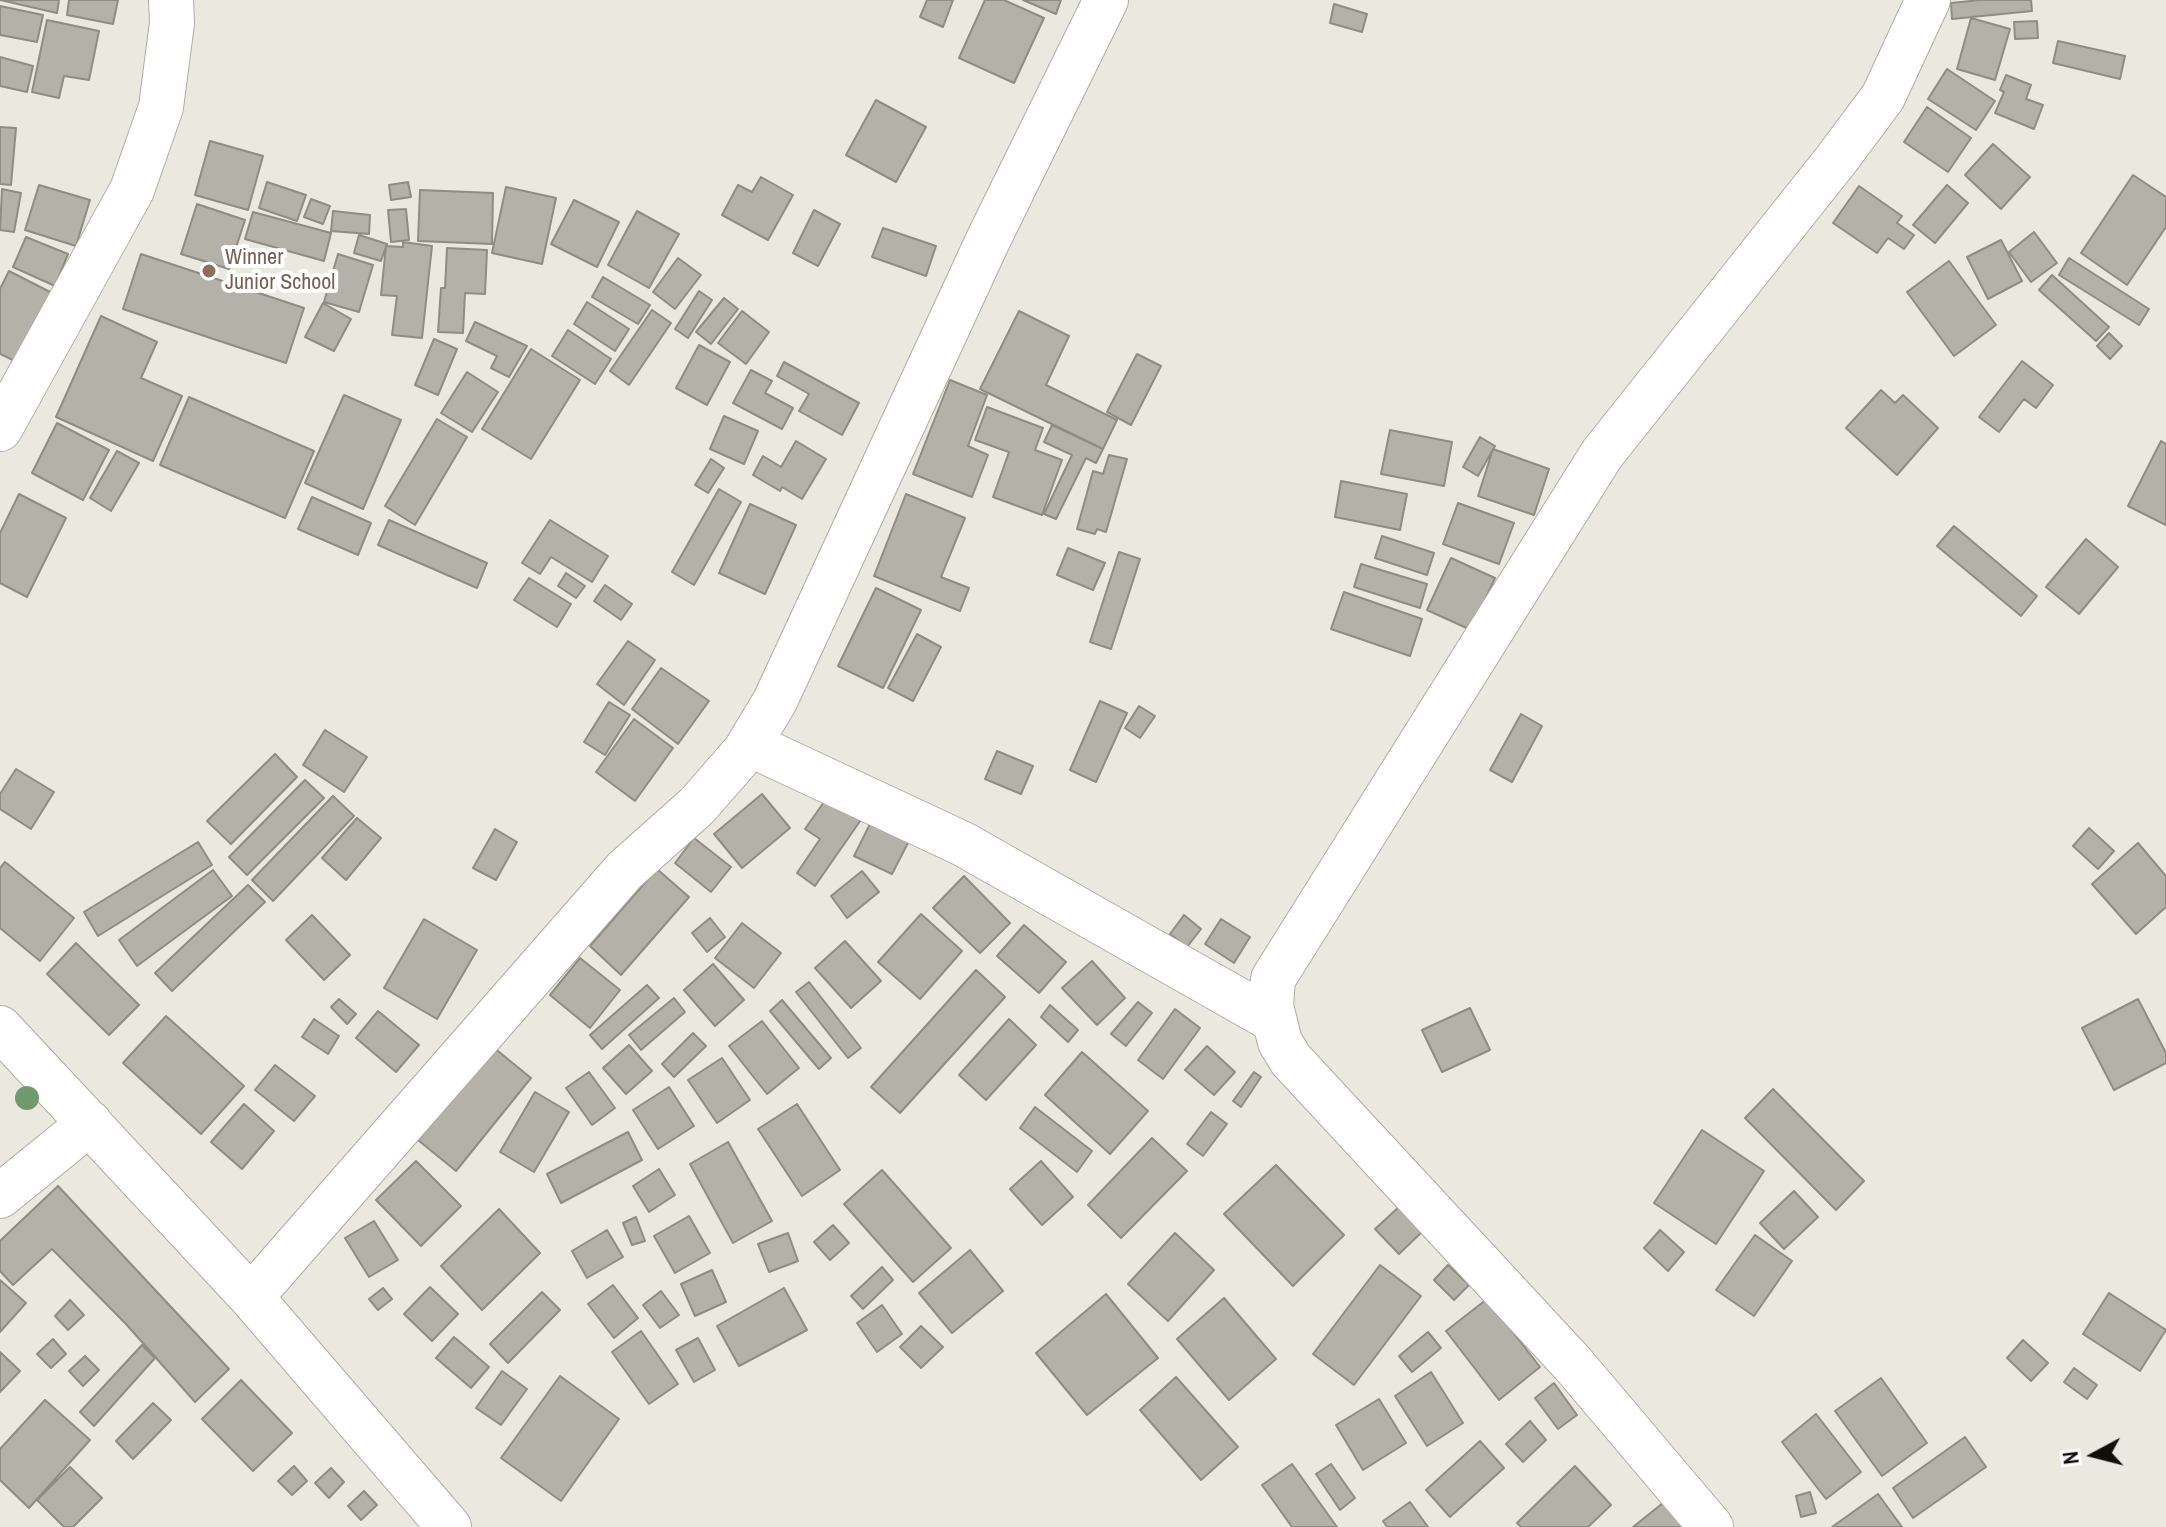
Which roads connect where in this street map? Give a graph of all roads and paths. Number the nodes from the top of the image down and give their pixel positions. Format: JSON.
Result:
{"nodes":[{"id":1,"x":171,"y":0,"type":"edge"},
{"id":2,"x":1106,"y":0,"type":"edge"},
{"id":3,"x":1928,"y":0,"type":"edge"},
{"id":4,"x":0,"y":429,"type":"edge"},
{"id":5,"x":749,"y":744,"type":"junction"},
{"id":6,"x":1275,"y":1021,"type":"junction"},
{"id":7,"x":0,"y":1028,"type":"edge"},
{"id":8,"x":90,"y":1123,"type":"junction"},
{"id":9,"x":0,"y":1196,"type":"edge"},
{"id":10,"x":251,"y":1297,"type":"junction"},
{"id":11,"x":449,"y":1527,"type":"edge"},
{"id":12,"x":1711,"y":1527,"type":"edge"}],
"edges":[{"from":1,"to":4,"type":"street"},
{"from":2,"to":5,"type":"street"},
{"from":3,"to":6,"type":"street"},
{"from":5,"to":6,"type":"street"},
{"from":5,"to":10,"type":"street"},
{"from":6,"to":12,"type":"street"},
{"from":7,"to":8,"type":"street"},
{"from":8,"to":9,"type":"street"},
{"from":8,"to":10,"type":"street"},
{"from":10,"to":11,"type":"street"}]}
